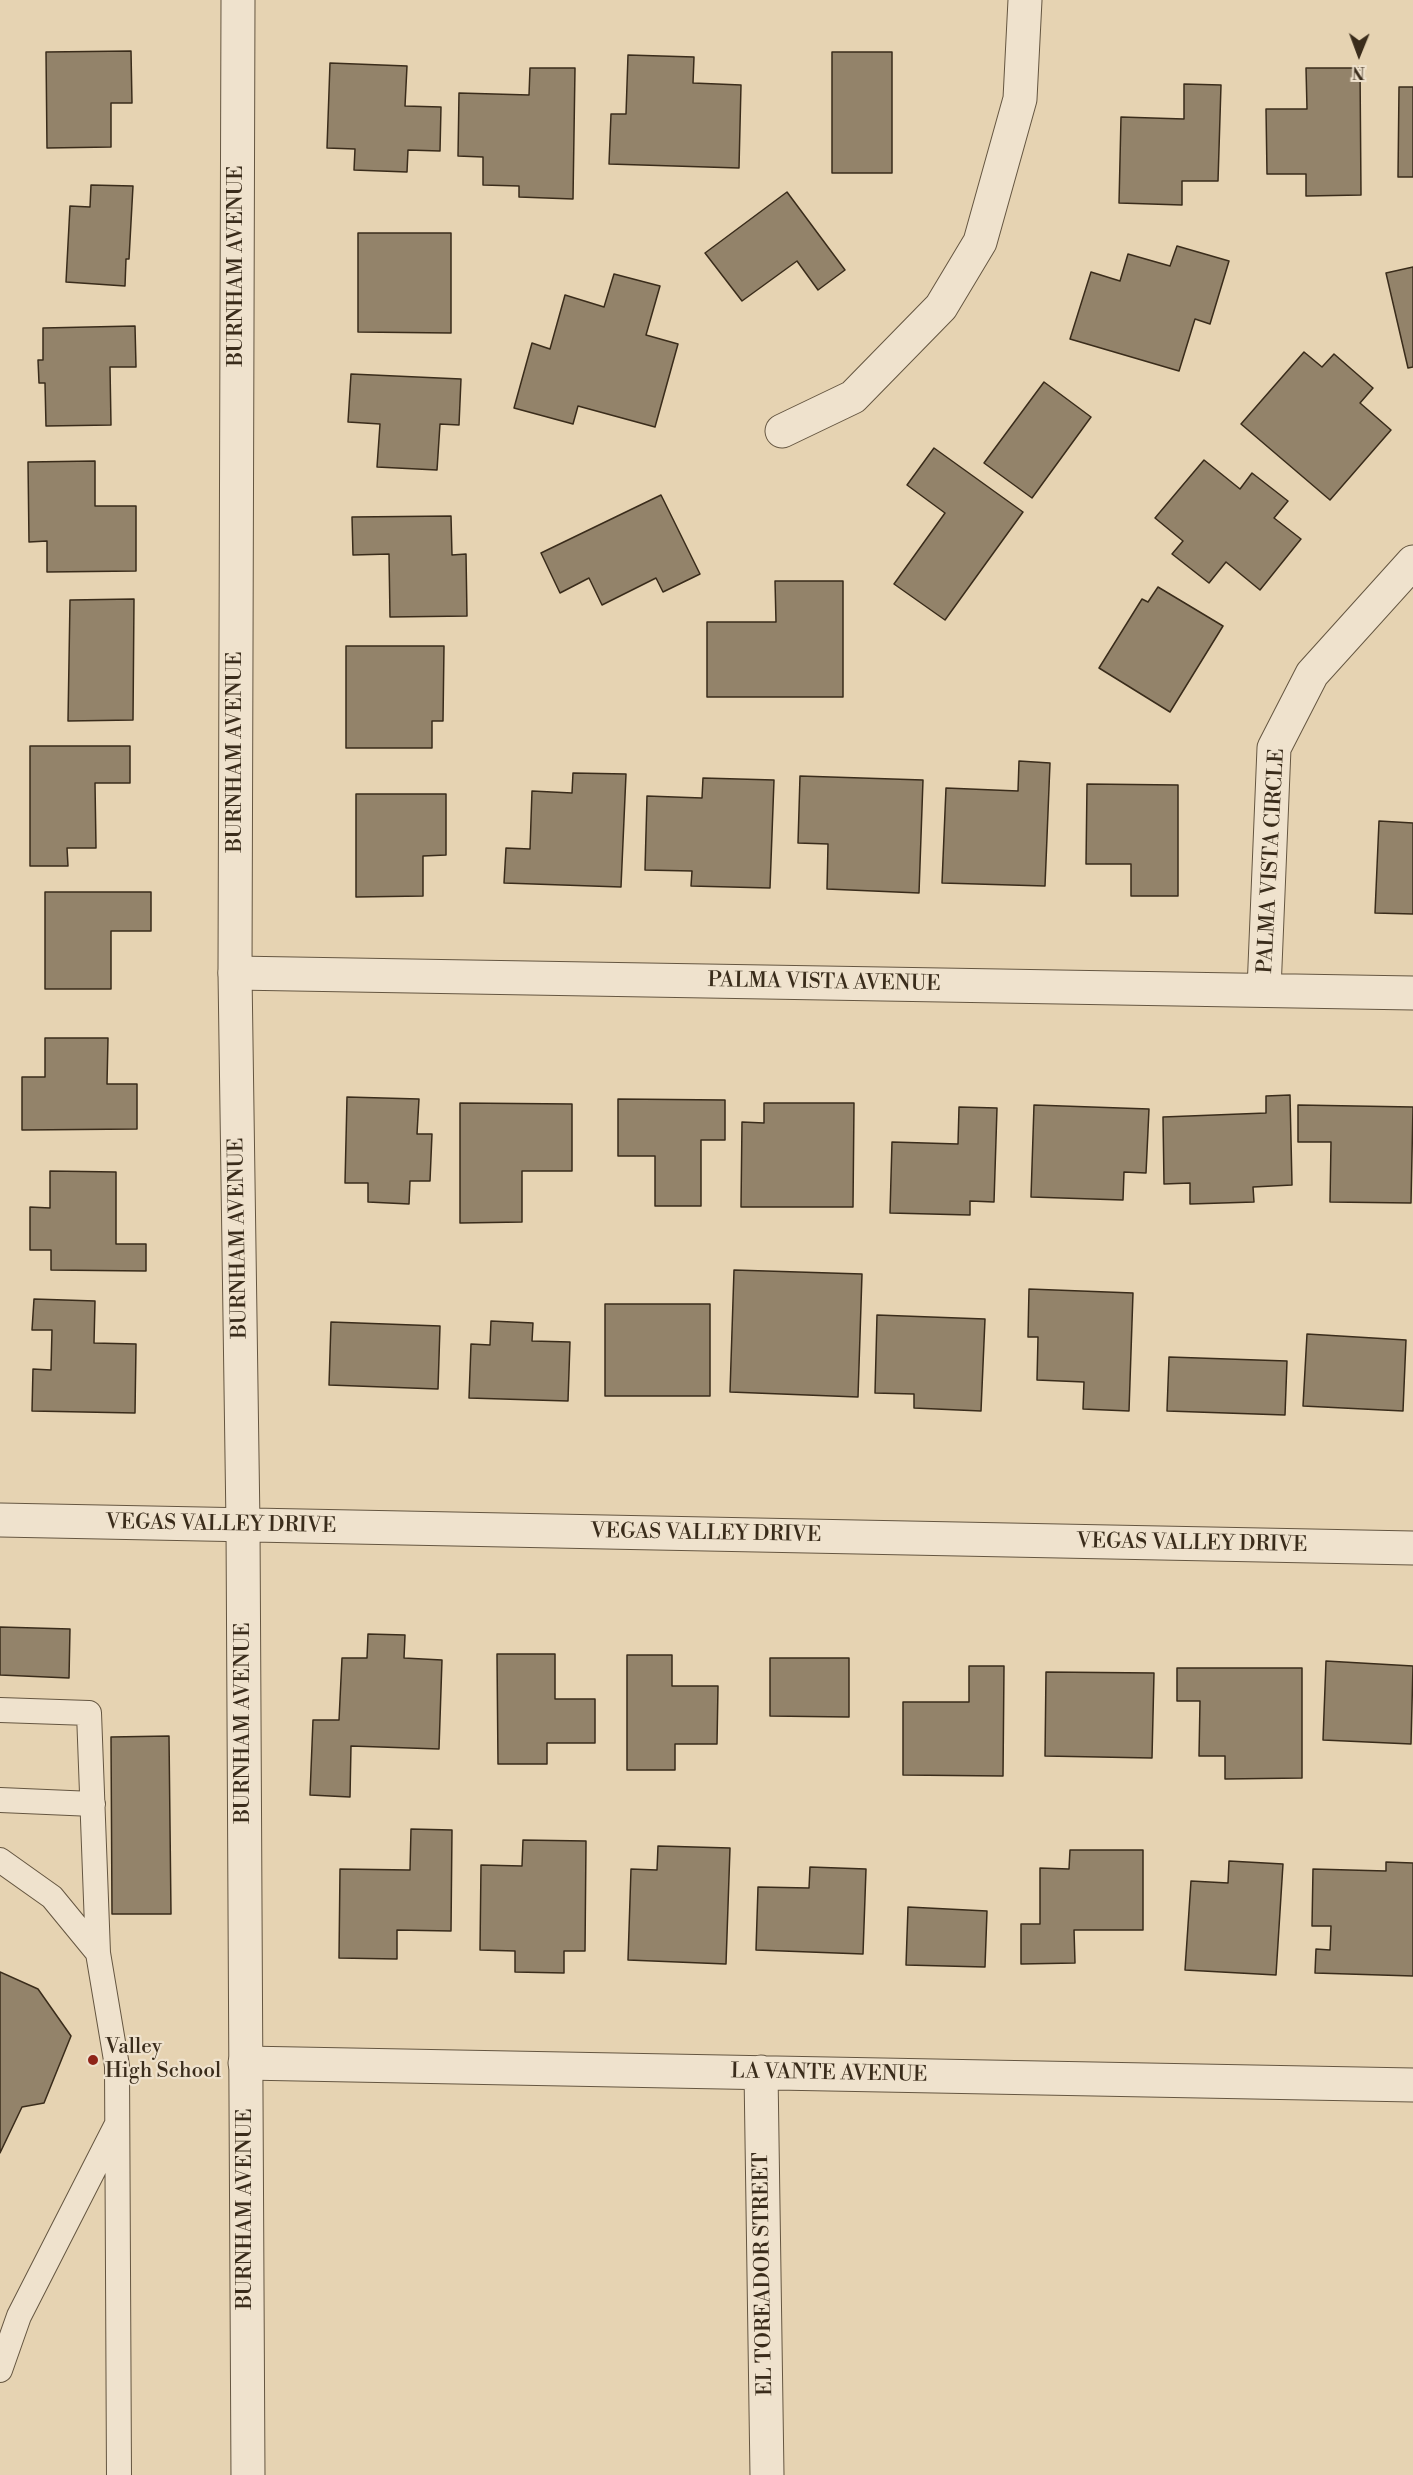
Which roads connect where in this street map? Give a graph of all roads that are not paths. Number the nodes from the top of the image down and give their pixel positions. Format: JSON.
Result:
{"nodes":[{"id":1,"x":238,"y":0,"type":"edge"},
{"id":2,"x":1025,"y":0,"type":"edge"},
{"id":3,"x":782,"y":431,"type":"dead end"},
{"id":4,"x":1413,"y":562,"type":"edge"},
{"id":5,"x":235,"y":973,"type":"junction"},
{"id":6,"x":1264,"y":990,"type":"junction"},
{"id":7,"x":1413,"y":993,"type":"edge"},
{"id":8,"x":0,"y":1520,"type":"edge"},
{"id":9,"x":243,"y":1525,"type":"junction"},
{"id":10,"x":1413,"y":1548,"type":"edge"},
{"id":11,"x":0,"y":1710,"type":"edge"},
{"id":12,"x":0,"y":1800,"type":"edge"},
{"id":13,"x":93,"y":1804,"type":"junction"},
{"id":14,"x":0,"y":1860,"type":"edge"},
{"id":15,"x":98,"y":1953,"type":"junction"},
{"id":16,"x":245,"y":2063,"type":"junction"},
{"id":17,"x":761,"y":2072,"type":"junction"},
{"id":18,"x":1413,"y":2085,"type":"edge"},
{"id":19,"x":117,"y":2123,"type":"junction"},
{"id":20,"x":0,"y":2370,"type":"edge"},
{"id":21,"x":119,"y":2475,"type":"edge"},
{"id":22,"x":248,"y":2475,"type":"edge"},
{"id":23,"x":767,"y":2475,"type":"edge"}],
"edges":[{"from":1,"to":5,"type":"street","name":"BURNHAM AVENUE"},
{"from":2,"to":3,"type":"street"},
{"from":4,"to":6,"type":"street","name":"PALMA VISTA CIRCLE"},
{"from":5,"to":6,"type":"street","name":"PALMA VISTA AVENUE"},
{"from":5,"to":9,"type":"street","name":"BURNHAM AVENUE"},
{"from":6,"to":7,"type":"street","name":"PALMA VISTA AVENUE"},
{"from":8,"to":9,"type":"street","name":"VEGAS VALLEY DRIVE"},
{"from":9,"to":10,"type":"street","name":"VEGAS VALLEY DRIVE"},
{"from":9,"to":16,"type":"street","name":"BURNHAM AVENUE"},
{"from":11,"to":13,"type":"lane"},
{"from":12,"to":13,"type":"lane"},
{"from":13,"to":15,"type":"lane"},
{"from":14,"to":15,"type":"lane"},
{"from":15,"to":19,"type":"lane"},
{"from":16,"to":17,"type":"street","name":"LA VANTE AVENUE"},
{"from":16,"to":22,"type":"street","name":"BURNHAM AVENUE"},
{"from":17,"to":18,"type":"street","name":"LA VANTE AVENUE"},
{"from":17,"to":23,"type":"street","name":"EL TOREADOR STREET"},
{"from":19,"to":20,"type":"lane"},
{"from":19,"to":21,"type":"lane"}]}
